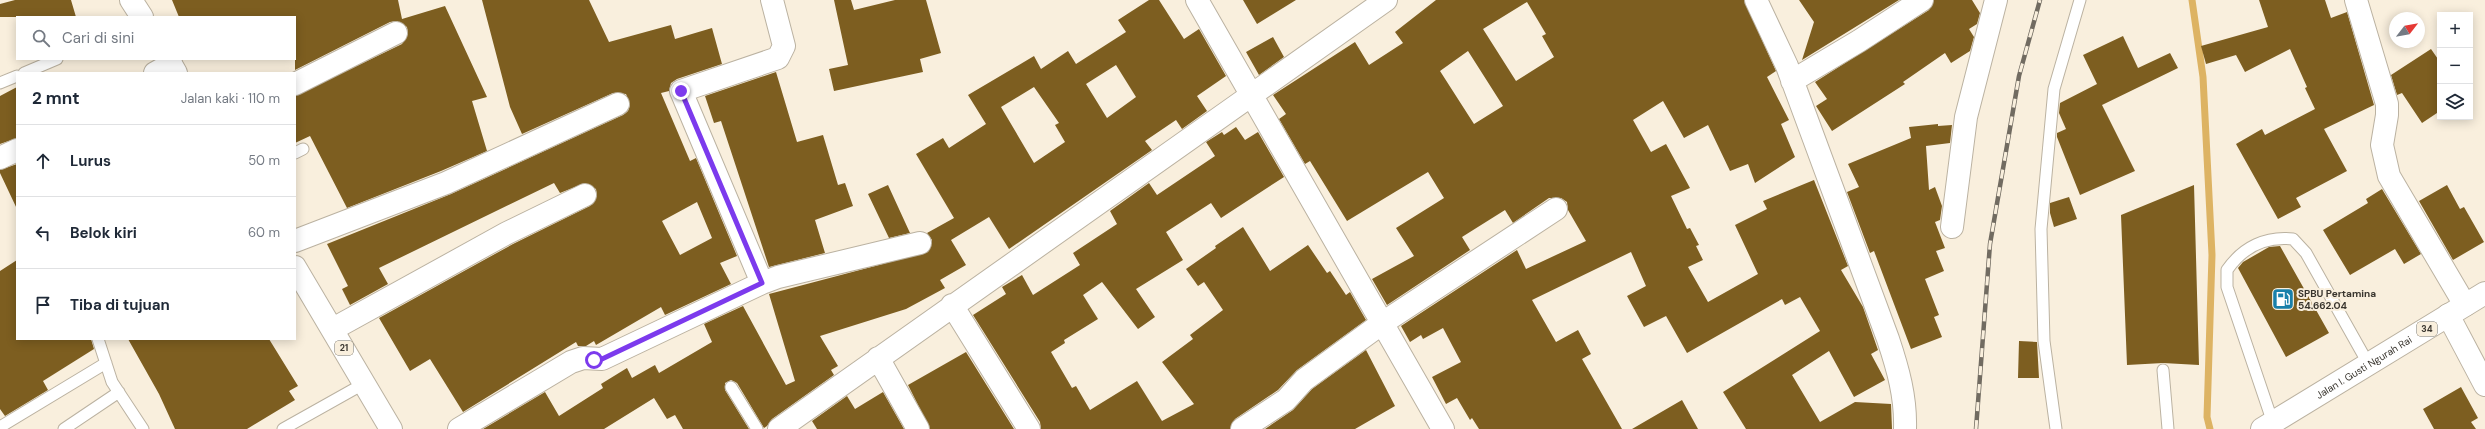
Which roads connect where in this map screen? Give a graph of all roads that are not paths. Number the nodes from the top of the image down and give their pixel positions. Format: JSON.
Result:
{"nodes":[{"id":1,"x":131,"y":0,"type":"edge"},
{"id":2,"x":772,"y":0,"type":"edge"},
{"id":3,"x":1196,"y":0,"type":"edge"},
{"id":4,"x":1386,"y":0,"type":"edge"},
{"id":5,"x":1756,"y":0,"type":"edge"},
{"id":6,"x":1922,"y":0,"type":"edge"},
{"id":7,"x":1996,"y":0,"type":"edge"},
{"id":8,"x":2080,"y":0,"type":"edge"},
{"id":9,"x":2356,"y":0,"type":"edge"},
{"id":10,"x":141,"y":16,"type":"edge"},
{"id":11,"x":396,"y":33,"type":"dead end"},
{"id":12,"x":55,"y":60,"type":"edge"},
{"id":13,"x":26,"y":72,"type":"edge"},
{"id":14,"x":16,"y":76,"type":"edge"},
{"id":15,"x":1792,"y":81,"type":"junction"},
{"id":16,"x":0,"y":83,"type":"edge"},
{"id":17,"x":296,"y":83,"type":"edge"},
{"id":18,"x":1251,"y":97,"type":"junction"},
{"id":19,"x":618,"y":104,"type":"dead end"},
{"id":20,"x":16,"y":150,"type":"edge"},
{"id":21,"x":0,"y":158,"type":"edge"},
{"id":22,"x":585,"y":195,"type":"dead end"},
{"id":23,"x":1556,"y":209,"type":"dead end"},
{"id":24,"x":1952,"y":227,"type":"dead end"},
{"id":25,"x":296,"y":241,"type":"edge"},
{"id":26,"x":920,"y":243,"type":"dead end"},
{"id":27,"x":296,"y":269,"type":"edge"},
{"id":28,"x":762,"y":283,"type":"junction"},
{"id":29,"x":2485,"y":293,"type":"edge"},
{"id":30,"x":952,"y":305,"type":"junction"},
{"id":31,"x":2456,"y":310,"type":"junction"},
{"id":32,"x":1381,"y":324,"type":"junction"},
{"id":33,"x":333,"y":329,"type":"junction"},
{"id":34,"x":98,"y":340,"type":"edge"},
{"id":35,"x":878,"y":358,"type":"junction"},
{"id":36,"x":106,"y":363,"type":"junction"},
{"id":37,"x":2368,"y":365,"type":"junction"},
{"id":38,"x":2163,"y":370,"type":"dead end"},
{"id":39,"x":365,"y":383,"type":"junction"},
{"id":40,"x":2485,"y":385,"type":"edge"},
{"id":41,"x":731,"y":387,"type":"dead end"},
{"id":42,"x":119,"y":392,"type":"junction"},
{"id":43,"x":2267,"y":426,"type":"edge"},
{"id":44,"x":0,"y":427,"type":"edge"},
{"id":45,"x":64,"y":429,"type":"edge"},
{"id":46,"x":143,"y":429,"type":"edge"},
{"id":47,"x":283,"y":429,"type":"edge"},
{"id":48,"x":391,"y":429,"type":"edge"},
{"id":49,"x":459,"y":429,"type":"edge"},
{"id":50,"x":757,"y":429,"type":"edge"},
{"id":51,"x":779,"y":429,"type":"edge"},
{"id":52,"x":918,"y":429,"type":"edge"},
{"id":53,"x":1029,"y":429,"type":"edge"},
{"id":54,"x":1242,"y":429,"type":"edge"},
{"id":55,"x":1443,"y":429,"type":"edge"},
{"id":56,"x":1905,"y":429,"type":"edge"},
{"id":57,"x":2056,"y":429,"type":"edge"},
{"id":58,"x":2168,"y":429,"type":"edge"}],
"edges":[{"from":1,"to":10,"type":"main road"},
{"from":2,"to":28,"type":"main road"},
{"from":3,"to":18,"type":"main road"},
{"from":4,"to":18,"type":"main road"},
{"from":5,"to":15,"type":"main road"},
{"from":6,"to":15,"type":"main road"},
{"from":7,"to":24,"type":"main road"},
{"from":8,"to":57,"type":"lane"},
{"from":9,"to":31,"type":"main road"},
{"from":11,"to":17,"type":"main road"},
{"from":12,"to":13,"type":"lane"},
{"from":14,"to":16,"type":"lane"},
{"from":15,"to":56,"type":"main road"},
{"from":18,"to":30,"type":"main road"},
{"from":18,"to":32,"type":"main road"},
{"from":19,"to":25,"type":"main road"},
{"from":20,"to":21,"type":"main road"},
{"from":22,"to":33,"type":"main road"},
{"from":23,"to":32,"type":"main road"},
{"from":26,"to":28,"type":"main road"},
{"from":27,"to":33,"type":"main road","number":"21"},
{"from":28,"to":49,"type":"main road"},
{"from":29,"to":31,"type":"main road","name":"Jalan I. Gusti Ngurah Rai","number":"34"},
{"from":30,"to":35,"type":"main road"},
{"from":30,"to":53,"type":"main road"},
{"from":31,"to":37,"type":"main road","name":"Jalan I. Gusti Ngurah Rai","number":"34"},
{"from":31,"to":40,"type":"main road"},
{"from":32,"to":54,"type":"main road"},
{"from":32,"to":55,"type":"main road"},
{"from":33,"to":39,"type":"main road","number":"21"},
{"from":34,"to":36,"type":"lane"},
{"from":35,"to":51,"type":"main road"},
{"from":35,"to":52,"type":"main road"},
{"from":36,"to":42,"type":"lane"},
{"from":36,"to":44,"type":"lane"},
{"from":37,"to":43,"type":"main road","name":"Jalan I. Gusti Ngurah Rai","number":"34"},
{"from":37,"to":43,"type":"lane"},
{"from":38,"to":58,"type":"lane"},
{"from":39,"to":47,"type":"lane"},
{"from":39,"to":48,"type":"main road","number":"21"},
{"from":41,"to":50,"type":"lane"},
{"from":42,"to":45,"type":"lane"},
{"from":42,"to":46,"type":"lane"}]}
